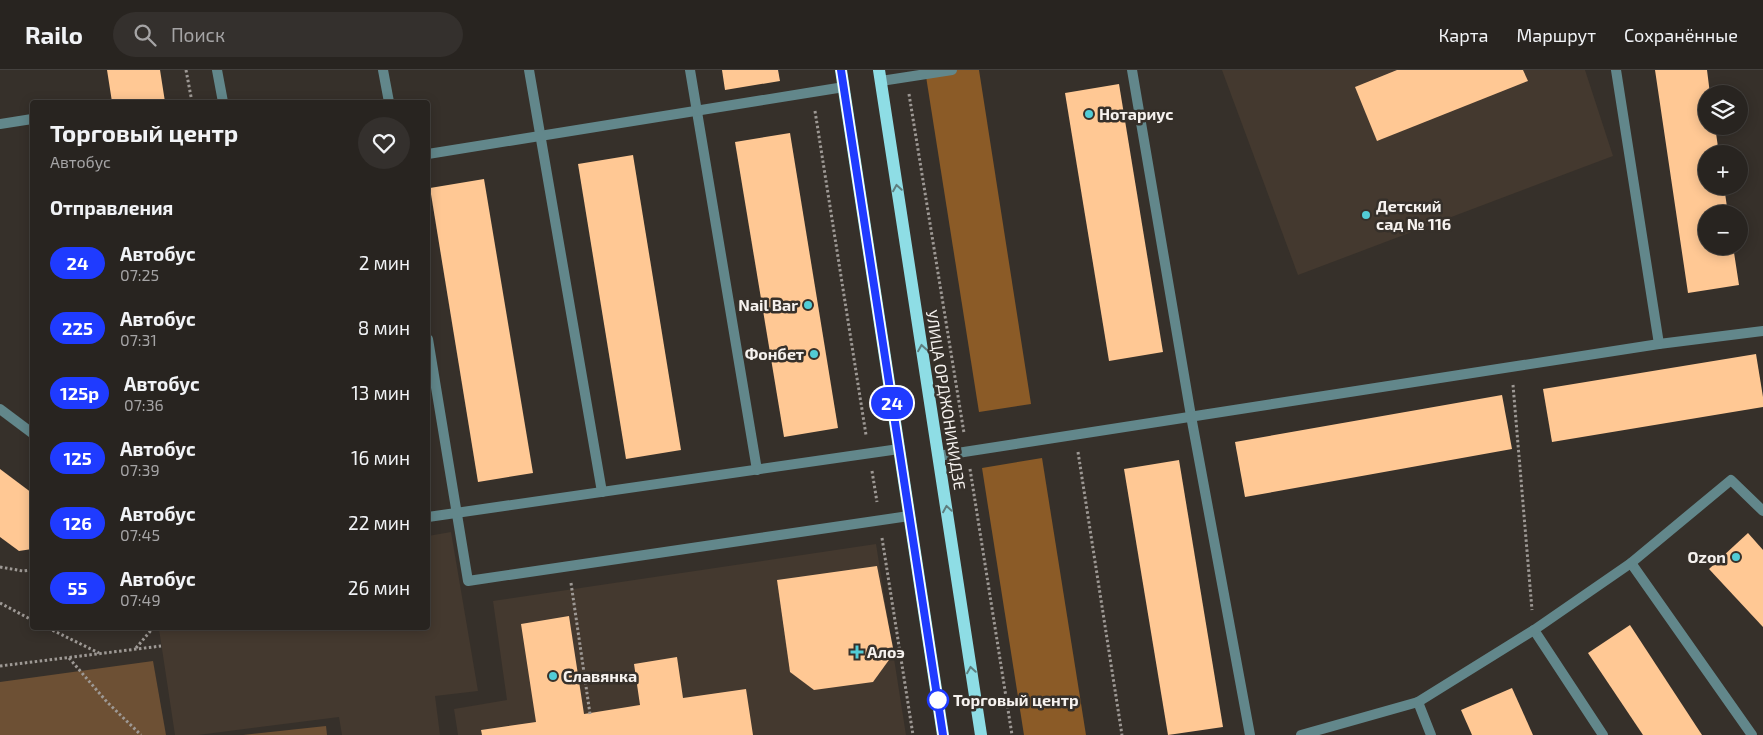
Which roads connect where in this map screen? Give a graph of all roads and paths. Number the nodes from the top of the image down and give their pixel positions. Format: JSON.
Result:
{"nodes":[{"id":1,"x":186,"y":70,"type":"edge"},
{"id":2,"x":217,"y":70,"type":"edge"},
{"id":3,"x":383,"y":70,"type":"edge"},
{"id":4,"x":529,"y":70,"type":"edge"},
{"id":5,"x":690,"y":70,"type":"edge"},
{"id":6,"x":841,"y":70,"type":"edge"},
{"id":7,"x":952,"y":70,"type":"edge"},
{"id":8,"x":1132,"y":70,"type":"edge"},
{"id":9,"x":1616,"y":70,"type":"edge"},
{"id":10,"x":880,"y":76,"type":"edge"},
{"id":11,"x":906,"y":77,"type":"junction"},
{"id":12,"x":844,"y":87,"type":"junction"},
{"id":13,"x":812,"y":92,"type":"junction"},
{"id":14,"x":192,"y":100,"type":"edge"},
{"id":15,"x":223,"y":100,"type":"edge"},
{"id":16,"x":389,"y":100,"type":"edge"},
{"id":17,"x":697,"y":110,"type":"junction"},
{"id":18,"x":30,"y":119,"type":"edge"},
{"id":19,"x":0,"y":124,"type":"edge"},
{"id":20,"x":540,"y":136,"type":"junction"},
{"id":21,"x":430,"y":154,"type":"edge"},
{"id":22,"x":1763,"y":331,"type":"edge"},
{"id":23,"x":1659,"y":344,"type":"junction"},
{"id":24,"x":430,"y":351,"type":"edge"},
{"id":25,"x":1512,"y":367,"type":"junction"},
{"id":26,"x":0,"y":409,"type":"edge"},
{"id":27,"x":1191,"y":416,"type":"junction"},
{"id":28,"x":30,"y":432,"type":"edge"},
{"id":29,"x":1076,"y":436,"type":"junction"},
{"id":30,"x":899,"y":449,"type":"junction"},
{"id":31,"x":967,"y":451,"type":"junction"},
{"id":32,"x":869,"y":454,"type":"junction"},
{"id":33,"x":938,"y":456,"type":"junction"},
{"id":34,"x":757,"y":470,"type":"junction"},
{"id":35,"x":602,"y":492,"type":"junction"},
{"id":36,"x":1763,"y":511,"type":"edge"},
{"id":37,"x":456,"y":513,"type":"junction"},
{"id":38,"x":909,"y":516,"type":"junction"},
{"id":39,"x":430,"y":517,"type":"edge"},
{"id":40,"x":879,"y":520,"type":"junction"},
{"id":41,"x":1631,"y":563,"type":"junction"},
{"id":42,"x":568,"y":566,"type":"junction"},
{"id":43,"x":0,"y":567,"type":"edge"},
{"id":44,"x":30,"y":570,"type":"edge"},
{"id":45,"x":0,"y":603,"type":"edge"},
{"id":46,"x":30,"y":619,"type":"edge"},
{"id":47,"x":52,"y":630,"type":"edge"},
{"id":48,"x":151,"y":630,"type":"edge"},
{"id":49,"x":1534,"y":630,"type":"junction"},
{"id":50,"x":161,"y":646,"type":"dead end"},
{"id":51,"x":136,"y":649,"type":"junction"},
{"id":52,"x":99,"y":653,"type":"junction"},
{"id":53,"x":68,"y":657,"type":"junction"},
{"id":54,"x":0,"y":666,"type":"edge"},
{"id":55,"x":1418,"y":702,"type":"junction"},
{"id":56,"x":590,"y":714,"type":"dead end"},
{"id":57,"x":141,"y":735,"type":"edge"},
{"id":58,"x":912,"y":735,"type":"edge"},
{"id":59,"x":943,"y":735,"type":"edge"},
{"id":60,"x":982,"y":735,"type":"edge"},
{"id":61,"x":1012,"y":735,"type":"edge"},
{"id":62,"x":1122,"y":735,"type":"edge"},
{"id":63,"x":1250,"y":735,"type":"edge"},
{"id":64,"x":1301,"y":735,"type":"edge"},
{"id":65,"x":1431,"y":735,"type":"edge"},
{"id":66,"x":1603,"y":735,"type":"edge"},
{"id":67,"x":1752,"y":735,"type":"edge"}],
"edges":[{"from":1,"to":14,"type":"path"},
{"from":2,"to":15,"type":"lane"},
{"from":3,"to":16,"type":"lane"},
{"from":4,"to":20,"type":"lane"},
{"from":5,"to":17,"type":"lane"},
{"from":6,"to":12,"type":"main road"},
{"from":7,"to":11,"type":"lane"},
{"from":8,"to":27,"type":"lane"},
{"from":9,"to":23,"type":"lane"},
{"from":10,"to":11,"type":"lane"},
{"from":33,"to":10,"type":"main road","name":"УЛИЦА ОРДЖОНИКИДЗЕ","one_way":true},
{"from":11,"to":31,"type":"path"},
{"from":12,"to":13,"type":"lane"},
{"from":12,"to":30,"type":"main road"},
{"from":13,"to":17,"type":"lane"},
{"from":13,"to":32,"type":"path"},
{"from":17,"to":20,"type":"lane"},
{"from":17,"to":34,"type":"lane"},
{"from":18,"to":19,"type":"lane"},
{"from":20,"to":21,"type":"lane"},
{"from":20,"to":35,"type":"lane"},
{"from":22,"to":23,"type":"lane"},
{"from":23,"to":25,"type":"lane"},
{"from":24,"to":37,"type":"lane"},
{"from":25,"to":27,"type":"lane"},
{"from":25,"to":49,"type":"path"},
{"from":26,"to":28,"type":"lane"},
{"from":27,"to":29,"type":"lane"},
{"from":27,"to":63,"type":"lane"},
{"from":29,"to":31,"type":"lane"},
{"from":29,"to":62,"type":"path"},
{"from":30,"to":32,"type":"lane"},
{"from":30,"to":38,"type":"main road"},
{"from":31,"to":33,"type":"lane"},
{"from":31,"to":61,"type":"path"},
{"from":32,"to":34,"type":"lane"},
{"from":32,"to":40,"type":"path"},
{"from":60,"to":33,"type":"main road","name":"УЛИЦА ОРДЖОНИКИДЗЕ","one_way":true},
{"from":34,"to":35,"type":"lane"},
{"from":35,"to":37,"type":"lane"},
{"from":36,"to":41,"type":"lane"},
{"from":37,"to":39,"type":"lane"},
{"from":37,"to":42,"type":"lane"},
{"from":38,"to":40,"type":"lane"},
{"from":38,"to":59,"type":"main road"},
{"from":40,"to":42,"type":"lane"},
{"from":40,"to":58,"type":"path"},
{"from":41,"to":49,"type":"lane"},
{"from":41,"to":67,"type":"lane"},
{"from":42,"to":56,"type":"path"},
{"from":43,"to":44,"type":"path"},
{"from":45,"to":46,"type":"path"},
{"from":47,"to":52,"type":"path"},
{"from":48,"to":51,"type":"path"},
{"from":49,"to":55,"type":"lane"},
{"from":49,"to":66,"type":"lane"},
{"from":50,"to":51,"type":"path"},
{"from":51,"to":52,"type":"path"},
{"from":52,"to":53,"type":"path"},
{"from":53,"to":54,"type":"path"},
{"from":53,"to":57,"type":"path"},
{"from":55,"to":64,"type":"lane"},
{"from":55,"to":65,"type":"lane"}]}
